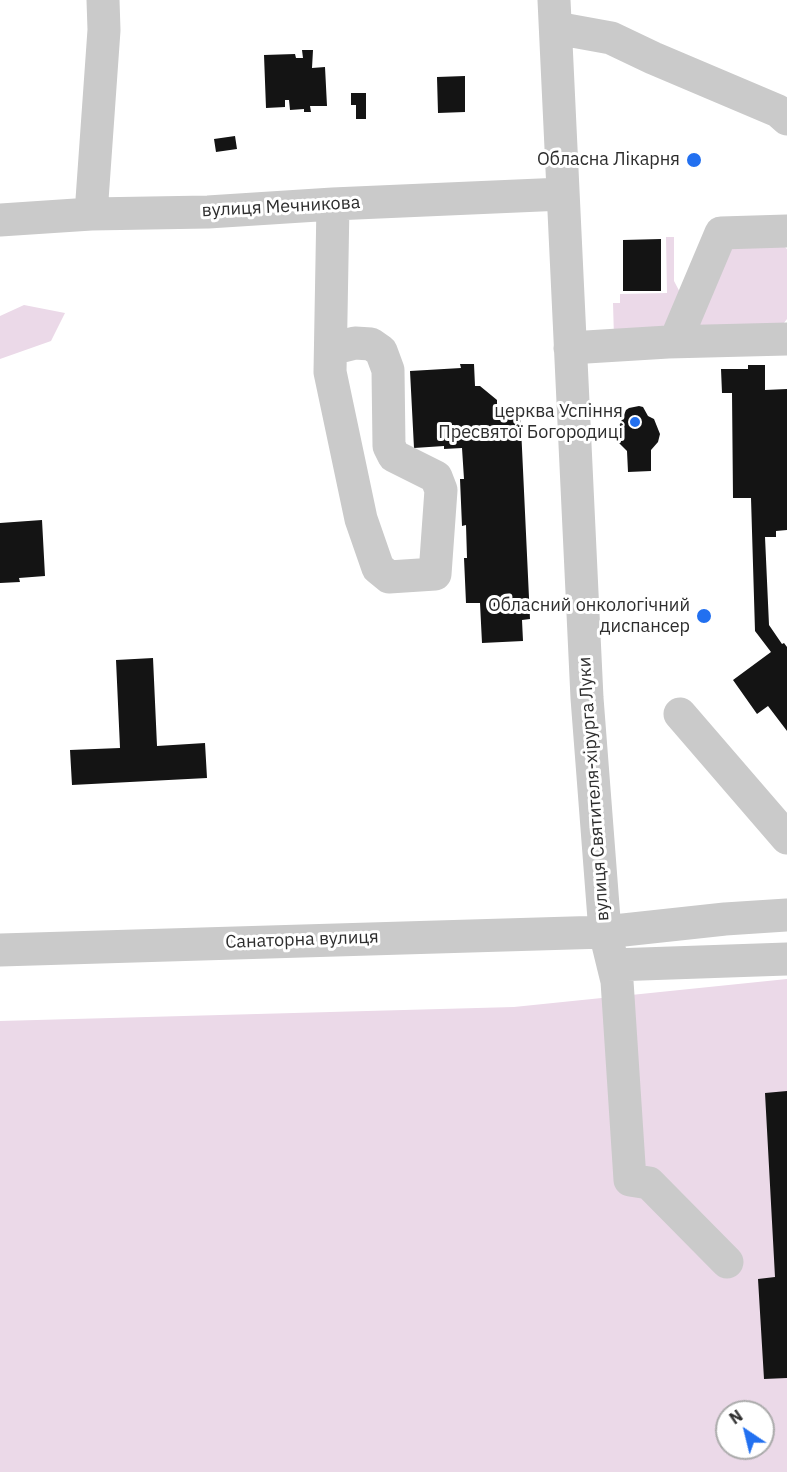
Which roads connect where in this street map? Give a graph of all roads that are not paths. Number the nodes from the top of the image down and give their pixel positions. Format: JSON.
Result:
{"nodes":[{"id":1,"x":103,"y":0,"type":"edge"},
{"id":2,"x":555,"y":14,"type":"edge"},
{"id":3,"x":784,"y":113,"type":"edge"},
{"id":4,"x":563,"y":194,"type":"junction"},
{"id":5,"x":333,"y":204,"type":"junction"},
{"id":6,"x":91,"y":214,"type":"junction"},
{"id":7,"x":0,"y":220,"type":"edge"},
{"id":8,"x":787,"y":231,"type":"edge"},
{"id":9,"x":787,"y":339,"type":"edge"},
{"id":10,"x":675,"y":342,"type":"junction"},
{"id":11,"x":570,"y":348,"type":"junction"},
{"id":12,"x":331,"y":349,"type":"junction"},
{"id":13,"x":680,"y":714,"type":"dead end"},
{"id":14,"x":787,"y":838,"type":"edge"},
{"id":15,"x":787,"y":915,"type":"edge"},
{"id":16,"x":605,"y":932,"type":"junction"},
{"id":17,"x":0,"y":950,"type":"edge"},
{"id":18,"x":787,"y":959,"type":"edge"},
{"id":19,"x":613,"y":965,"type":"junction"},
{"id":20,"x":727,"y":1262,"type":"dead end"}],
"edges":[{"from":1,"to":6,"type":"street"},
{"from":2,"to":3,"type":"street"},
{"from":2,"to":4,"type":"street","name":"вулиця Святителя-хірурга Луки"},
{"from":4,"to":5,"type":"street","name":"вулиця Мечникова"},
{"from":4,"to":11,"type":"street","name":"вулиця Святителя-хірурга Луки"},
{"from":5,"to":6,"type":"street","name":"вулиця Мечникова"},
{"from":5,"to":12,"type":"street"},
{"from":6,"to":7,"type":"street","name":"вулиця Мечникова"},
{"from":8,"to":10,"type":"street"},
{"from":9,"to":10,"type":"street"},
{"from":10,"to":11,"type":"street"},
{"from":11,"to":16,"type":"street","name":"вулиця Святителя-хірурга Луки"},
{"from":12,"to":12,"type":"street"},
{"from":13,"to":14,"type":"street"},
{"from":15,"to":16,"type":"street","name":"Санаторна вулиця"},
{"from":16,"to":17,"type":"street","name":"Санаторна вулиця"},
{"from":16,"to":19,"type":"street","name":"вулиця Святителя-хірурга Луки"},
{"from":18,"to":19,"type":"street"},
{"from":19,"to":20,"type":"street","name":"вулиця Святителя-хірурга Луки"}]}
